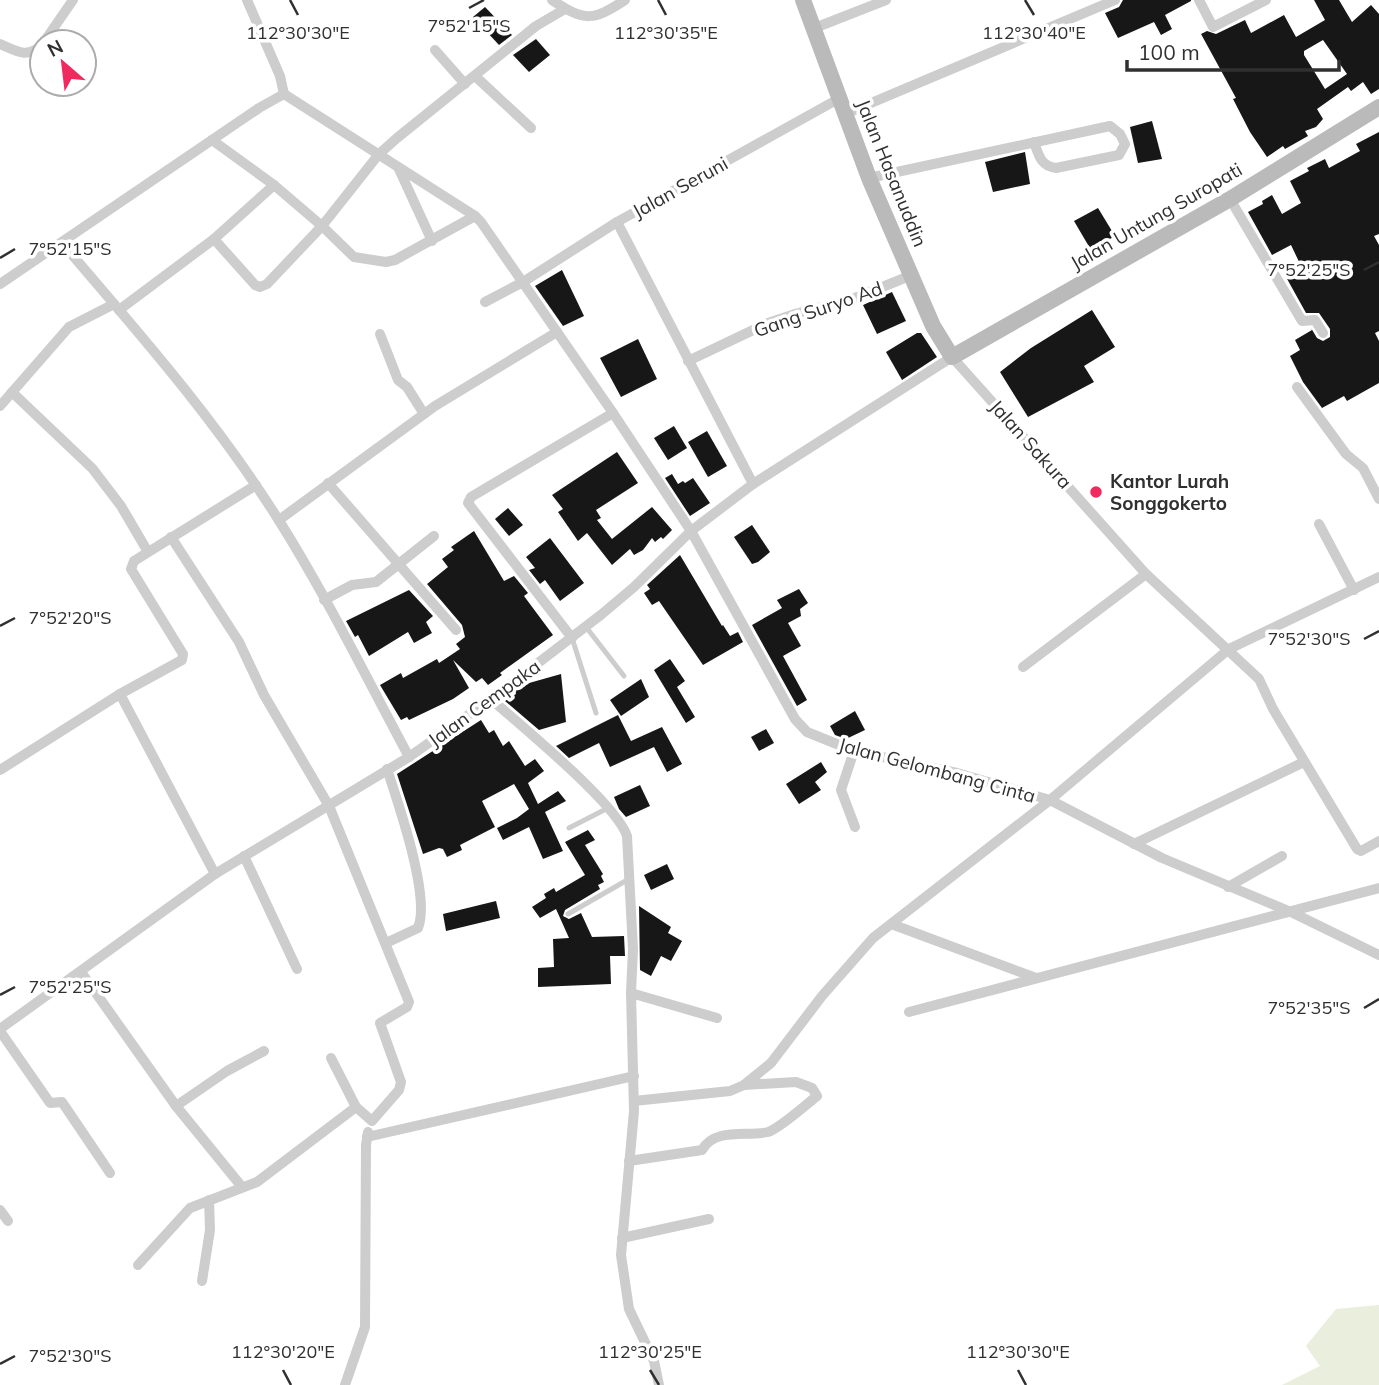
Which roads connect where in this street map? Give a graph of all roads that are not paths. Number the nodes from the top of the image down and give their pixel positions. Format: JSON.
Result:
{"nodes":[{"id":1,"x":73,"y":0,"type":"edge"},
{"id":2,"x":247,"y":0,"type":"edge"},
{"id":3,"x":552,"y":0,"type":"edge"},
{"id":4,"x":625,"y":0,"type":"edge"},
{"id":5,"x":803,"y":0,"type":"edge"},
{"id":6,"x":886,"y":0,"type":"edge"},
{"id":7,"x":1115,"y":0,"type":"edge"},
{"id":8,"x":1199,"y":0,"type":"edge"},
{"id":9,"x":1266,"y":0,"type":"edge"},
{"id":10,"x":565,"y":9,"type":"junction"},
{"id":11,"x":54,"y":28,"type":"edge"},
{"id":12,"x":812,"y":29,"type":"junction"},
{"id":13,"x":0,"y":44,"type":"edge"},
{"id":14,"x":435,"y":50,"type":"dead end"},
{"id":15,"x":28,"y":54,"type":"edge"},
{"id":16,"x":475,"y":76,"type":"junction"},
{"id":17,"x":465,"y":84,"type":"junction"},
{"id":18,"x":284,"y":94,"type":"junction"},
{"id":19,"x":840,"y":98,"type":"junction"},
{"id":20,"x":1379,"y":107,"type":"edge"},
{"id":21,"x":845,"y":114,"type":"junction"},
{"id":22,"x":531,"y":128,"type":"dead end"},
{"id":23,"x":212,"y":140,"type":"junction"},
{"id":24,"x":1034,"y":142,"type":"junction"},
{"id":25,"x":379,"y":155,"type":"junction"},
{"id":26,"x":398,"y":166,"type":"junction"},
{"id":27,"x":869,"y":178,"type":"junction"},
{"id":28,"x":274,"y":185,"type":"junction"},
{"id":29,"x":1230,"y":199,"type":"junction"},
{"id":30,"x":475,"y":216,"type":"junction"},
{"id":31,"x":617,"y":222,"type":"junction"},
{"id":32,"x":322,"y":226,"type":"junction"},
{"id":33,"x":214,"y":239,"type":"junction"},
{"id":34,"x":432,"y":241,"type":"junction"},
{"id":35,"x":62,"y":243,"type":"junction"},
{"id":36,"x":912,"y":275,"type":"junction"},
{"id":37,"x":523,"y":282,"type":"junction"},
{"id":38,"x":0,"y":284,"type":"edge"},
{"id":39,"x":485,"y":302,"type":"dead end"},
{"id":40,"x":116,"y":307,"type":"junction"},
{"id":41,"x":556,"y":332,"type":"junction"},
{"id":42,"x":380,"y":334,"type":"dead end"},
{"id":43,"x":1323,"y":334,"type":"dead end"},
{"id":44,"x":952,"y":357,"type":"junction"},
{"id":45,"x":688,"y":361,"type":"junction"},
{"id":46,"x":1297,"y":387,"type":"dead end"},
{"id":47,"x":12,"y":392,"type":"junction"},
{"id":48,"x":0,"y":406,"type":"edge"},
{"id":49,"x":613,"y":413,"type":"junction"},
{"id":50,"x":424,"y":414,"type":"junction"},
{"id":51,"x":328,"y":483,"type":"junction"},
{"id":52,"x":753,"y":484,"type":"junction"},
{"id":53,"x":256,"y":485,"type":"junction"},
{"id":54,"x":1379,"y":499,"type":"edge"},
{"id":55,"x":279,"y":520,"type":"junction"},
{"id":56,"x":1319,"y":524,"type":"dead end"},
{"id":57,"x":691,"y":531,"type":"junction"},
{"id":58,"x":434,"y":536,"type":"dead end"},
{"id":59,"x":171,"y":537,"type":"junction"},
{"id":60,"x":148,"y":552,"type":"junction"},
{"id":61,"x":400,"y":564,"type":"junction"},
{"id":62,"x":1146,"y":574,"type":"junction"},
{"id":63,"x":1379,"y":577,"type":"edge"},
{"id":64,"x":1354,"y":590,"type":"junction"},
{"id":65,"x":324,"y":600,"type":"junction"},
{"id":66,"x":586,"y":627,"type":"junction"},
{"id":67,"x":456,"y":630,"type":"dead end"},
{"id":68,"x":572,"y":638,"type":"junction"},
{"id":69,"x":1229,"y":649,"type":"junction"},
{"id":70,"x":1023,"y":667,"type":"dead end"},
{"id":71,"x":624,"y":676,"type":"dead end"},
{"id":72,"x":120,"y":694,"type":"junction"},
{"id":73,"x":491,"y":699,"type":"junction"},
{"id":74,"x":596,"y":713,"type":"dead end"},
{"id":75,"x":854,"y":751,"type":"junction"},
{"id":76,"x":408,"y":757,"type":"junction"},
{"id":77,"x":1304,"y":762,"type":"junction"},
{"id":78,"x":3,"y":764,"type":"edge"},
{"id":79,"x":387,"y":769,"type":"junction"},
{"id":80,"x":1050,"y":800,"type":"junction"},
{"id":81,"x":330,"y":806,"type":"junction"},
{"id":82,"x":608,"y":808,"type":"junction"},
{"id":83,"x":855,"y":827,"type":"dead end"},
{"id":84,"x":569,"y":828,"type":"dead end"},
{"id":85,"x":1379,"y":841,"type":"edge"},
{"id":86,"x":1134,"y":844,"type":"junction"},
{"id":87,"x":244,"y":856,"type":"junction"},
{"id":88,"x":1282,"y":856,"type":"dead end"},
{"id":89,"x":215,"y":874,"type":"junction"},
{"id":90,"x":630,"y":878,"type":"junction"},
{"id":91,"x":1228,"y":887,"type":"junction"},
{"id":92,"x":1379,"y":888,"type":"edge"},
{"id":93,"x":1291,"y":912,"type":"junction"},
{"id":94,"x":568,"y":914,"type":"dead end"},
{"id":95,"x":894,"y":925,"type":"junction"},
{"id":96,"x":386,"y":943,"type":"junction"},
{"id":97,"x":1379,"y":955,"type":"edge"},
{"id":98,"x":297,"y":969,"type":"dead end"},
{"id":99,"x":81,"y":972,"type":"junction"},
{"id":100,"x":1036,"y":978,"type":"junction"},
{"id":101,"x":631,"y":993,"type":"junction"},
{"id":102,"x":0,"y":1012,"type":"edge"},
{"id":103,"x":909,"y":1012,"type":"dead end"},
{"id":104,"x":716,"y":1018,"type":"dead end"},
{"id":105,"x":3,"y":1027,"type":"edge"},
{"id":106,"x":264,"y":1051,"type":"dead end"},
{"id":107,"x":331,"y":1058,"type":"dead end"},
{"id":108,"x":634,"y":1076,"type":"junction"},
{"id":109,"x":744,"y":1085,"type":"junction"},
{"id":110,"x":634,"y":1101,"type":"junction"},
{"id":111,"x":176,"y":1106,"type":"junction"},
{"id":112,"x":356,"y":1107,"type":"junction"},
{"id":113,"x":372,"y":1121,"type":"junction"},
{"id":114,"x":367,"y":1137,"type":"junction"},
{"id":115,"x":629,"y":1161,"type":"junction"},
{"id":116,"x":110,"y":1173,"type":"dead end"},
{"id":117,"x":242,"y":1187,"type":"junction"},
{"id":118,"x":209,"y":1200,"type":"junction"},
{"id":119,"x":0,"y":1210,"type":"edge"},
{"id":120,"x":709,"y":1219,"type":"dead end"},
{"id":121,"x":8,"y":1221,"type":"dead end"},
{"id":122,"x":622,"y":1238,"type":"junction"},
{"id":123,"x":138,"y":1265,"type":"dead end"},
{"id":124,"x":202,"y":1281,"type":"dead end"},
{"id":125,"x":345,"y":1385,"type":"edge"},
{"id":126,"x":659,"y":1385,"type":"edge"}],
"edges":[{"from":1,"to":11,"type":"street"},
{"from":2,"to":18,"type":"street"},
{"from":3,"to":10,"type":"street"},
{"from":4,"to":10,"type":"street"},
{"from":5,"to":12,"type":"main road","name":"Jalan Hasanuddin"},
{"from":6,"to":12,"type":"street"},
{"from":7,"to":21,"type":"street"},
{"from":8,"to":9,"type":"street"},
{"from":10,"to":16,"type":"street"},
{"from":12,"to":19,"type":"main road","name":"Jalan Hasanuddin"},
{"from":13,"to":15,"type":"street"},
{"from":14,"to":17,"type":"street"},
{"from":16,"to":17,"type":"street"},
{"from":16,"to":22,"type":"street"},
{"from":17,"to":25,"type":"street"},
{"from":18,"to":23,"type":"street"},
{"from":18,"to":25,"type":"street"},
{"from":19,"to":21,"type":"main road","name":"Jalan Hasanuddin"},
{"from":19,"to":31,"type":"street","name":"Jalan Seruni"},
{"from":20,"to":29,"type":"main road","name":"Jalan Untung Suropati"},
{"from":21,"to":27,"type":"main road","name":"Jalan Hasanuddin"},
{"from":23,"to":28,"type":"street"},
{"from":23,"to":35,"type":"street"},
{"from":24,"to":24,"type":"street"},
{"from":24,"to":27,"type":"street"},
{"from":25,"to":26,"type":"street"},
{"from":25,"to":32,"type":"street"},
{"from":26,"to":30,"type":"street"},
{"from":26,"to":34,"type":"street"},
{"from":27,"to":36,"type":"main road","name":"Jalan Hasanuddin"},
{"from":28,"to":32,"type":"street"},
{"from":28,"to":33,"type":"street"},
{"from":29,"to":43,"type":"street"},
{"from":29,"to":44,"type":"main road","name":"Jalan Untung Suropati"},
{"from":30,"to":34,"type":"street"},
{"from":30,"to":37,"type":"street","name":"Jalan Gelombang Cinta"},
{"from":31,"to":37,"type":"street","name":"Jalan Seruni"},
{"from":31,"to":45,"type":"street"},
{"from":32,"to":33,"type":"street"},
{"from":32,"to":34,"type":"street"},
{"from":33,"to":40,"type":"street"},
{"from":35,"to":38,"type":"street"},
{"from":35,"to":40,"type":"street"},
{"from":36,"to":44,"type":"main road","name":"Jalan Hasanuddin"},
{"from":36,"to":45,"type":"street","name":"Gang Suryo Ad"},
{"from":37,"to":39,"type":"street","name":"Jalan Seruni"},
{"from":37,"to":41,"type":"street","name":"Jalan Gelombang Cinta"},
{"from":40,"to":47,"type":"street"},
{"from":40,"to":53,"type":"street"},
{"from":41,"to":49,"type":"street","name":"Jalan Gelombang Cinta"},
{"from":41,"to":50,"type":"street"},
{"from":42,"to":50,"type":"street"},
{"from":44,"to":52,"type":"street","name":"Jalan Cempaka"},
{"from":44,"to":62,"type":"street","name":"Jalan Sakura"},
{"from":45,"to":52,"type":"street"},
{"from":46,"to":54,"type":"street"},
{"from":47,"to":48,"type":"street"},
{"from":47,"to":60,"type":"street"},
{"from":49,"to":57,"type":"street","name":"Jalan Gelombang Cinta"},
{"from":49,"to":68,"type":"street"},
{"from":50,"to":51,"type":"street"},
{"from":51,"to":55,"type":"street"},
{"from":51,"to":61,"type":"street"},
{"from":52,"to":57,"type":"street","name":"Jalan Cempaka"},
{"from":53,"to":55,"type":"street"},
{"from":53,"to":59,"type":"street"},
{"from":55,"to":65,"type":"street"},
{"from":56,"to":64,"type":"street"},
{"from":57,"to":66,"type":"street","name":"Jalan Cempaka"},
{"from":57,"to":75,"type":"street","name":"Jalan Gelombang Cinta"},
{"from":58,"to":61,"type":"street"},
{"from":59,"to":60,"type":"street"},
{"from":59,"to":81,"type":"street"},
{"from":60,"to":72,"type":"street"},
{"from":61,"to":65,"type":"street"},
{"from":61,"to":67,"type":"street"},
{"from":62,"to":69,"type":"street","name":"Jalan Sakura"},
{"from":62,"to":70,"type":"street"},
{"from":63,"to":64,"type":"street"},
{"from":64,"to":69,"type":"street"},
{"from":65,"to":76,"type":"street"},
{"from":66,"to":68,"type":"street","name":"Jalan Cempaka"},
{"from":66,"to":71,"type":"lane"},
{"from":68,"to":73,"type":"street","name":"Jalan Cempaka"},
{"from":68,"to":74,"type":"lane"},
{"from":69,"to":77,"type":"street","name":"Jalan Sakura"},
{"from":69,"to":80,"type":"street"},
{"from":72,"to":78,"type":"street"},
{"from":72,"to":89,"type":"street"},
{"from":73,"to":76,"type":"street","name":"Jalan Cempaka"},
{"from":73,"to":82,"type":"street"},
{"from":75,"to":80,"type":"street","name":"Jalan Gelombang Cinta"},
{"from":75,"to":83,"type":"street"},
{"from":76,"to":79,"type":"street","name":"Jalan Cempaka"},
{"from":77,"to":85,"type":"street","name":"Jalan Sakura"},
{"from":77,"to":86,"type":"street"},
{"from":79,"to":81,"type":"street","name":"Jalan Cempaka"},
{"from":79,"to":96,"type":"street"},
{"from":80,"to":86,"type":"street","name":"Jalan Gelombang Cinta"},
{"from":80,"to":95,"type":"street","name":"Jalan Gelombang Cinta"},
{"from":81,"to":87,"type":"street","name":"Jalan Cempaka"},
{"from":81,"to":96,"type":"street"},
{"from":82,"to":84,"type":"lane"},
{"from":82,"to":90,"type":"street"},
{"from":86,"to":91,"type":"street","name":"Jalan Gelombang Cinta"},
{"from":87,"to":89,"type":"street","name":"Jalan Cempaka"},
{"from":87,"to":98,"type":"street"},
{"from":88,"to":91,"type":"street"},
{"from":89,"to":99,"type":"street","name":"Jalan Cempaka"},
{"from":90,"to":94,"type":"lane"},
{"from":90,"to":101,"type":"street"},
{"from":91,"to":93,"type":"street","name":"Jalan Gelombang Cinta"},
{"from":92,"to":93,"type":"street"},
{"from":93,"to":97,"type":"street","name":"Jalan Gelombang Cinta"},
{"from":93,"to":100,"type":"street"},
{"from":95,"to":100,"type":"street"},
{"from":95,"to":109,"type":"street","name":"Jalan Gelombang Cinta"},
{"from":96,"to":113,"type":"street"},
{"from":99,"to":105,"type":"street","name":"Jalan Cempaka"},
{"from":99,"to":111,"type":"street"},
{"from":100,"to":103,"type":"street"},
{"from":101,"to":104,"type":"street"},
{"from":101,"to":108,"type":"street"},
{"from":102,"to":105,"type":"street"},
{"from":105,"to":116,"type":"street"},
{"from":106,"to":111,"type":"street"},
{"from":107,"to":112,"type":"street"},
{"from":108,"to":110,"type":"street"},
{"from":108,"to":114,"type":"street"},
{"from":109,"to":110,"type":"street"},
{"from":109,"to":115,"type":"street"},
{"from":110,"to":115,"type":"street"},
{"from":111,"to":117,"type":"street"},
{"from":112,"to":113,"type":"street"},
{"from":112,"to":117,"type":"street"},
{"from":113,"to":114,"type":"street"},
{"from":114,"to":125,"type":"street"},
{"from":115,"to":122,"type":"street"},
{"from":117,"to":118,"type":"street"},
{"from":118,"to":123,"type":"street"},
{"from":118,"to":124,"type":"street"},
{"from":119,"to":121,"type":"street"},
{"from":120,"to":122,"type":"street"},
{"from":122,"to":126,"type":"street"}]}
